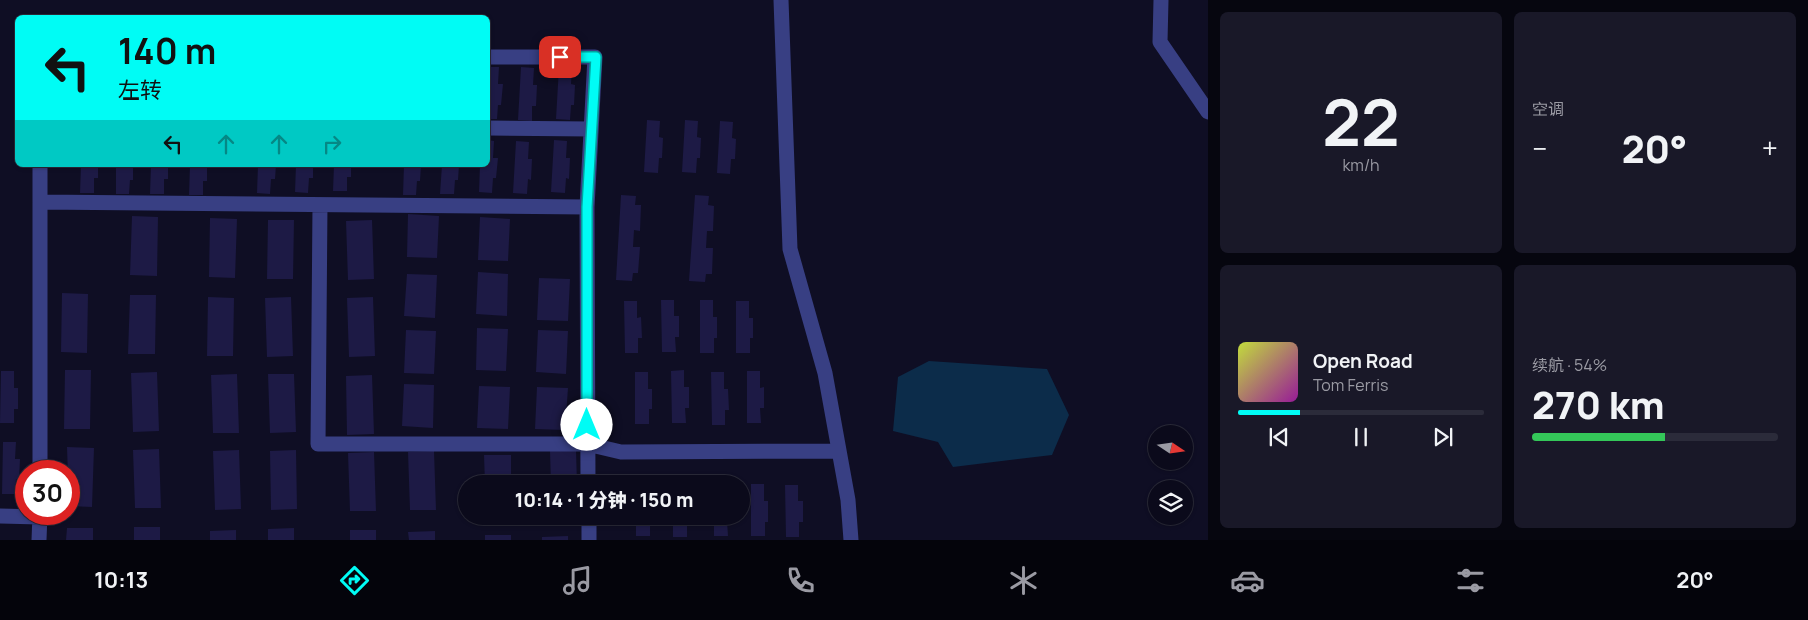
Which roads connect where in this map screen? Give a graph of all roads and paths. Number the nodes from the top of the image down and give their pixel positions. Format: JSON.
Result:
{"nodes":[{"id":1,"x":781,"y":0,"type":"edge"},
{"id":2,"x":1161,"y":0,"type":"edge"},
{"id":3,"x":490,"y":57,"type":"edge"},
{"id":4,"x":1208,"y":112,"type":"edge"},
{"id":5,"x":490,"y":128,"type":"edge"},
{"id":6,"x":592,"y":129,"type":"junction"},
{"id":7,"x":40,"y":167,"type":"edge"},
{"id":8,"x":40,"y":202,"type":"junction"},
{"id":9,"x":320,"y":205,"type":"junction"},
{"id":10,"x":587,"y":207,"type":"junction"},
{"id":11,"x":587,"y":444,"type":"junction"},
{"id":12,"x":839,"y":451,"type":"junction"},
{"id":13,"x":40,"y":460,"type":"edge"},
{"id":14,"x":588,"y":475,"type":"edge"},
{"id":15,"x":0,"y":516,"type":"edge"},
{"id":16,"x":15,"y":516,"type":"edge"},
{"id":17,"x":40,"y":525,"type":"edge"},
{"id":18,"x":588,"y":525,"type":"edge"},
{"id":19,"x":39,"y":540,"type":"edge"},
{"id":20,"x":589,"y":540,"type":"edge"},
{"id":21,"x":851,"y":540,"type":"edge"}],
"edges":[{"from":1,"to":12,"type":"street"},
{"from":2,"to":4,"type":"street"},
{"from":3,"to":6,"type":"street"},
{"from":5,"to":6,"type":"street"},
{"from":6,"to":10,"type":"street"},
{"from":7,"to":8,"type":"street"},
{"from":8,"to":9,"type":"street"},
{"from":8,"to":13,"type":"street"},
{"from":9,"to":10,"type":"street"},
{"from":9,"to":11,"type":"street"},
{"from":10,"to":11,"type":"street"},
{"from":11,"to":12,"type":"street"},
{"from":11,"to":14,"type":"street"},
{"from":12,"to":21,"type":"street"},
{"from":15,"to":16,"type":"street"},
{"from":17,"to":19,"type":"street"},
{"from":18,"to":20,"type":"street"}]}
